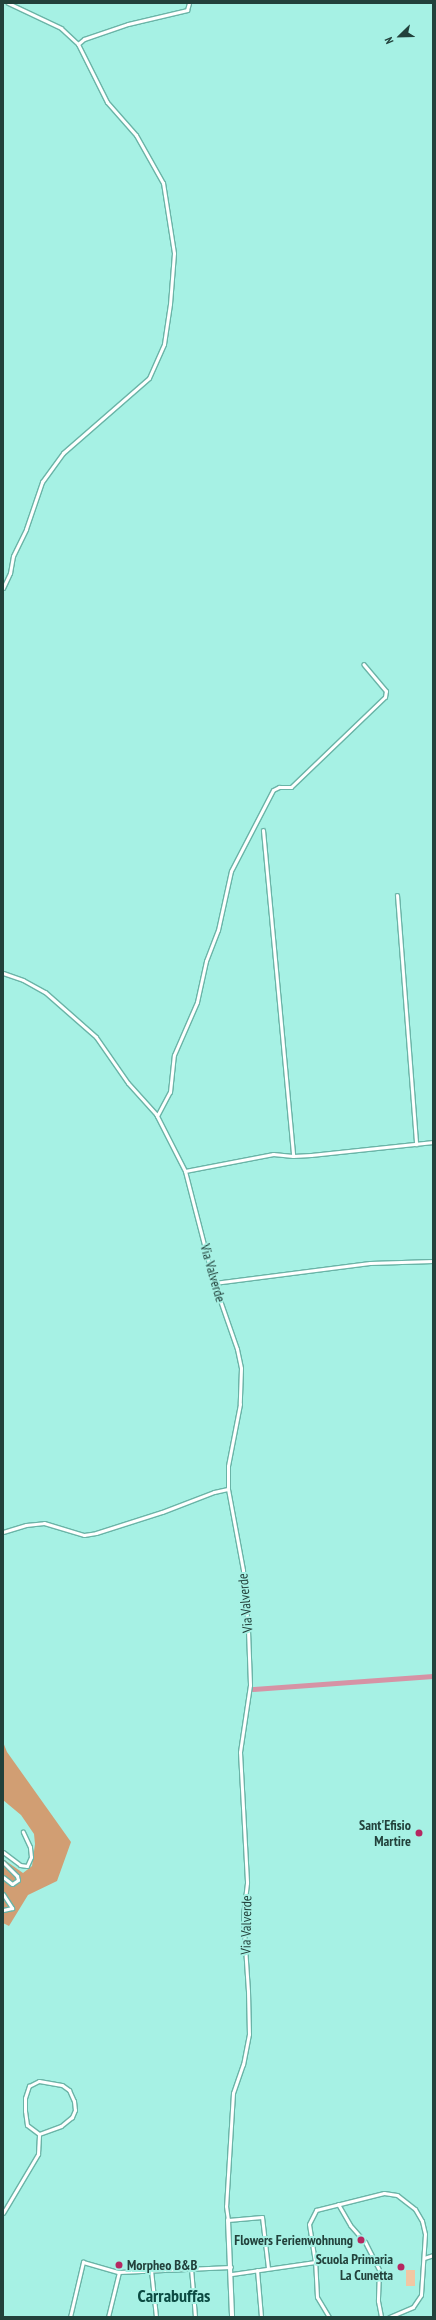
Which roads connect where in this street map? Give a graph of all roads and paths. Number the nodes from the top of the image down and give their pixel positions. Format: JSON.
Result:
{"nodes":[{"id":1,"x":8,"y":3,"type":"edge"},
{"id":2,"x":189,"y":3,"type":"edge"},
{"id":3,"x":78,"y":44,"type":"junction"},
{"id":4,"x":3,"y":588,"type":"edge"},
{"id":5,"x":363,"y":664,"type":"dead end"},
{"id":6,"x":263,"y":830,"type":"dead end"},
{"id":7,"x":397,"y":895,"type":"dead end"},
{"id":8,"x":3,"y":973,"type":"edge"},
{"id":9,"x":157,"y":1116,"type":"junction"},
{"id":10,"x":433,"y":1142,"type":"edge"},
{"id":11,"x":416,"y":1144,"type":"junction"},
{"id":12,"x":293,"y":1156,"type":"junction"},
{"id":13,"x":185,"y":1171,"type":"junction"},
{"id":14,"x":433,"y":1261,"type":"edge"},
{"id":15,"x":214,"y":1284,"type":"junction"},
{"id":16,"x":228,"y":1489,"type":"junction"},
{"id":17,"x":3,"y":1532,"type":"edge"},
{"id":18,"x":23,"y":1832,"type":"dead end"},
{"id":19,"x":3,"y":1852,"type":"edge"},
{"id":20,"x":3,"y":1862,"type":"edge"},
{"id":21,"x":3,"y":1876,"type":"edge"},
{"id":22,"x":3,"y":1894,"type":"edge"},
{"id":23,"x":3,"y":1910,"type":"edge"},
{"id":24,"x":39,"y":2134,"type":"junction"},
{"id":25,"x":338,"y":2204,"type":"junction"},
{"id":26,"x":3,"y":2213,"type":"edge"},
{"id":27,"x":228,"y":2220,"type":"junction"},
{"id":28,"x":433,"y":2255,"type":"edge"},
{"id":29,"x":424,"y":2258,"type":"junction"},
{"id":30,"x":315,"y":2262,"type":"junction"},
{"id":31,"x":231,"y":2267,"type":"junction"},
{"id":32,"x":191,"y":2268,"type":"junction"},
{"id":33,"x":268,"y":2268,"type":"junction"},
{"id":34,"x":151,"y":2270,"type":"junction"},
{"id":35,"x":257,"y":2270,"type":"junction"},
{"id":36,"x":119,"y":2272,"type":"junction"},
{"id":37,"x":232,"y":2274,"type":"junction"},
{"id":38,"x":70,"y":2317,"type":"edge"},
{"id":39,"x":108,"y":2317,"type":"edge"},
{"id":40,"x":156,"y":2317,"type":"edge"},
{"id":41,"x":195,"y":2317,"type":"edge"},
{"id":42,"x":232,"y":2317,"type":"edge"},
{"id":43,"x":261,"y":2317,"type":"edge"},
{"id":44,"x":329,"y":2317,"type":"edge"},
{"id":45,"x":381,"y":2317,"type":"edge"},
{"id":46,"x":389,"y":2317,"type":"edge"}],
"edges":[{"from":1,"to":3,"type":"street"},
{"from":2,"to":3,"type":"street"},
{"from":3,"to":4,"type":"street"},
{"from":5,"to":9,"type":"street"},
{"from":6,"to":12,"type":"street"},
{"from":7,"to":11,"type":"street"},
{"from":8,"to":9,"type":"street","name":"Via Valverde"},
{"from":9,"to":13,"type":"street","name":"Via Valverde"},
{"from":10,"to":11,"type":"street"},
{"from":11,"to":12,"type":"street"},
{"from":12,"to":13,"type":"street"},
{"from":13,"to":15,"type":"street","name":"Via Valverde"},
{"from":14,"to":15,"type":"street"},
{"from":15,"to":16,"type":"street","name":"Via Valverde"},
{"from":16,"to":17,"type":"street"},
{"from":16,"to":27,"type":"street","name":"Via Valverde"},
{"from":18,"to":19,"type":"street"},
{"from":20,"to":21,"type":"street"},
{"from":22,"to":23,"type":"street"},
{"from":24,"to":24,"type":"street"},
{"from":24,"to":26,"type":"street"},
{"from":25,"to":29,"type":"street"},
{"from":25,"to":30,"type":"street"},
{"from":25,"to":45,"type":"street"},
{"from":27,"to":31,"type":"street","name":"Via Valverde"},
{"from":27,"to":33,"type":"street"},
{"from":28,"to":29,"type":"street"},
{"from":29,"to":46,"type":"street"},
{"from":30,"to":33,"type":"street"},
{"from":30,"to":44,"type":"street"},
{"from":31,"to":32,"type":"street"},
{"from":31,"to":37,"type":"street","name":"Via Valverde"},
{"from":32,"to":34,"type":"street"},
{"from":32,"to":41,"type":"street"},
{"from":33,"to":35,"type":"street"},
{"from":34,"to":36,"type":"street"},
{"from":34,"to":40,"type":"street"},
{"from":35,"to":37,"type":"street"},
{"from":35,"to":43,"type":"street"},
{"from":36,"to":38,"type":"street"},
{"from":36,"to":39,"type":"street"},
{"from":37,"to":42,"type":"street","name":"Via Valverde"}]}
